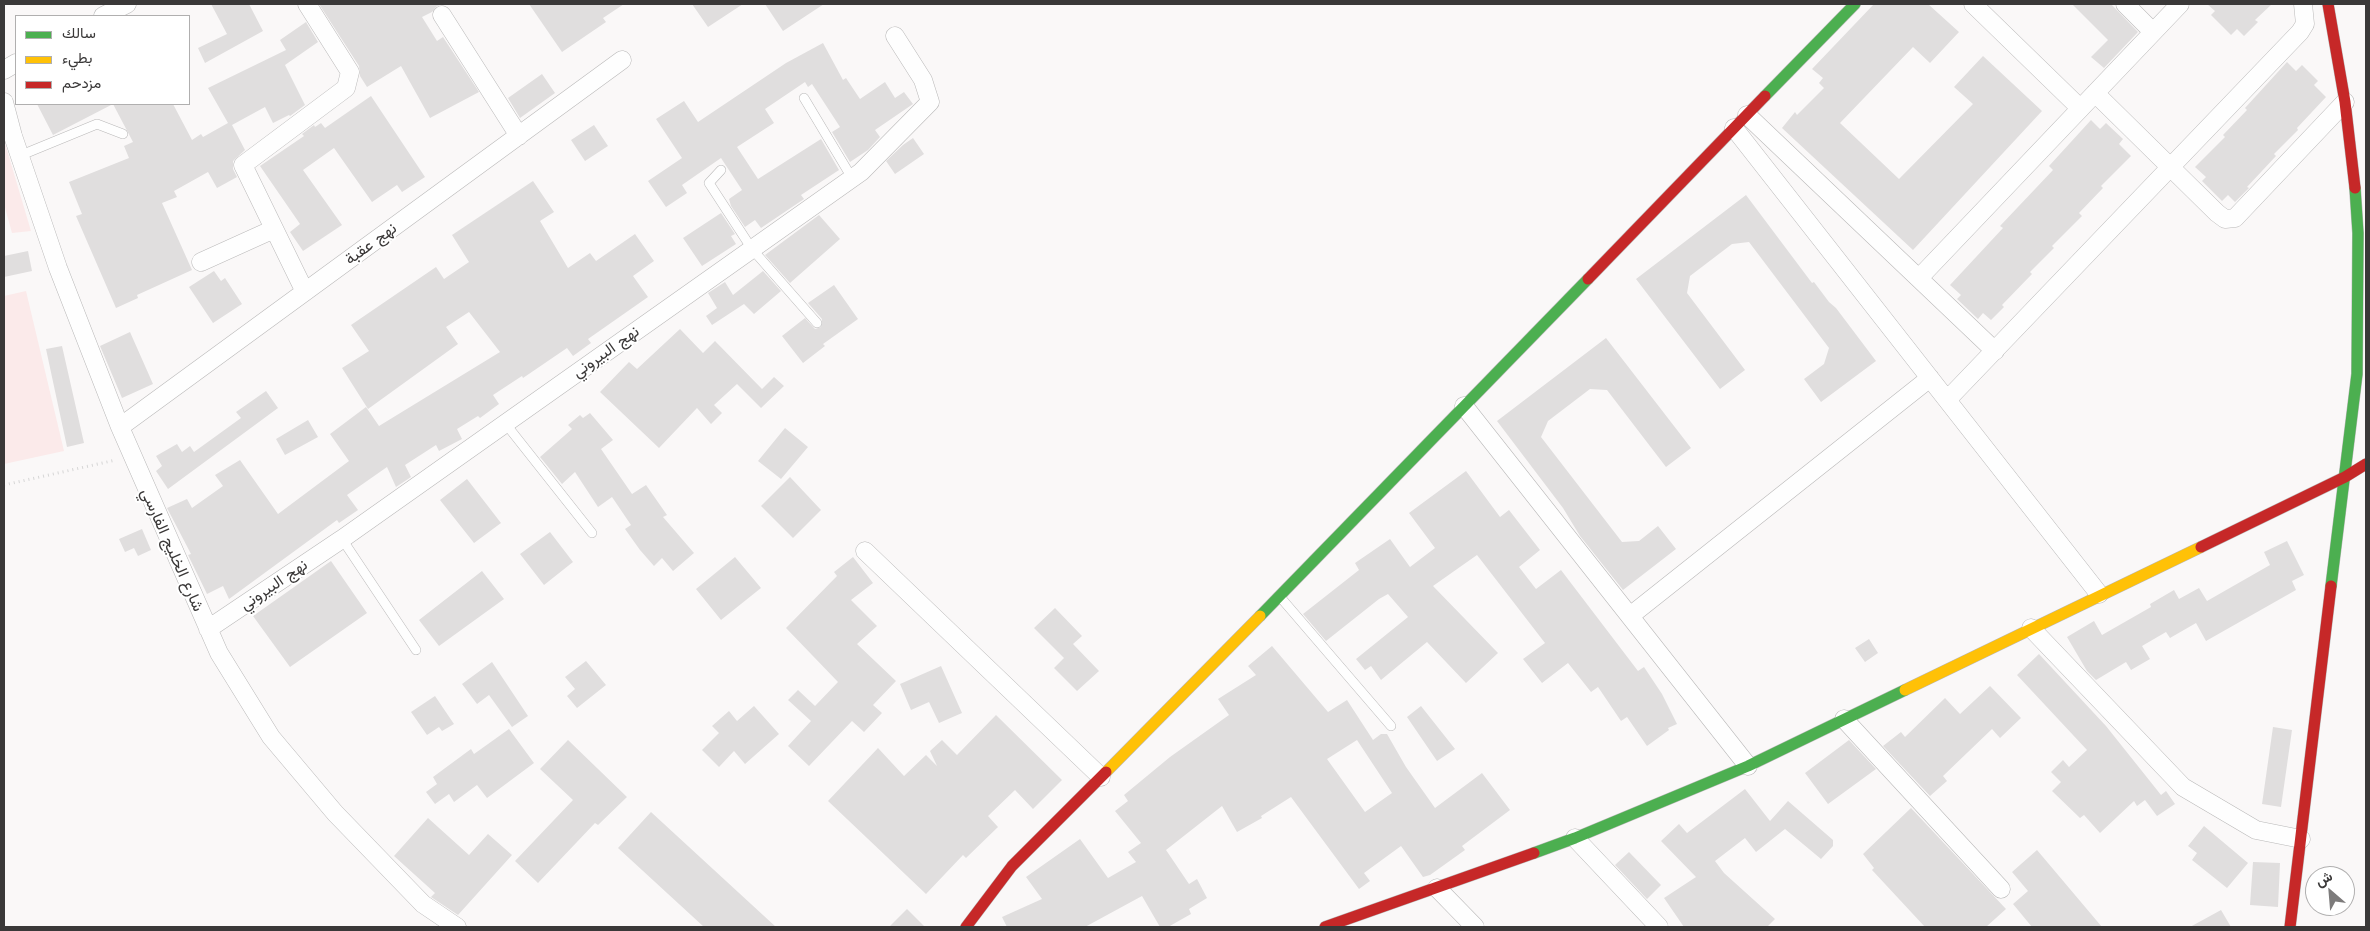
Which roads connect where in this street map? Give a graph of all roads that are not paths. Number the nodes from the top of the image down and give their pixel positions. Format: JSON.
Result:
{"nodes":[{"id":1,"x":127,"y":4,"type":"edge"},
{"id":2,"x":307,"y":4,"type":"edge"},
{"id":3,"x":1854,"y":4,"type":"edge"},
{"id":4,"x":1972,"y":4,"type":"edge"},
{"id":5,"x":2125,"y":4,"type":"edge"},
{"id":6,"x":2180,"y":4,"type":"edge"},
{"id":7,"x":2303,"y":4,"type":"edge"},
{"id":8,"x":2328,"y":4,"type":"edge"},
{"id":9,"x":105,"y":15,"type":"edge"},
{"id":10,"x":442,"y":15,"type":"dead end"},
{"id":11,"x":2153,"y":32,"type":"junction"},
{"id":12,"x":895,"y":36,"type":"dead end"},
{"id":13,"x":622,"y":60,"type":"dead end"},
{"id":14,"x":15,"y":64,"type":"edge"},
{"id":15,"x":4,"y":70,"type":"edge"},
{"id":16,"x":2095,"y":93,"type":"junction"},
{"id":17,"x":804,"y":98,"type":"dead end"},
{"id":18,"x":4,"y":102,"type":"edge"},
{"id":19,"x":2346,"y":102,"type":"junction"},
{"id":20,"x":2080,"y":108,"type":"junction"},
{"id":21,"x":1747,"y":114,"type":"junction"},
{"id":22,"x":1734,"y":128,"type":"junction"},
{"id":23,"x":123,"y":134,"type":"dead end"},
{"id":24,"x":519,"y":136,"type":"junction"},
{"id":25,"x":19,"y":156,"type":"junction"},
{"id":26,"x":2170,"y":168,"type":"junction"},
{"id":27,"x":721,"y":170,"type":"dead end"},
{"id":28,"x":852,"y":178,"type":"junction"},
{"id":29,"x":274,"y":228,"type":"junction"},
{"id":30,"x":752,"y":249,"type":"junction"},
{"id":31,"x":201,"y":262,"type":"dead end"},
{"id":32,"x":1919,"y":278,"type":"junction"},
{"id":33,"x":305,"y":292,"type":"junction"},
{"id":34,"x":816,"y":323,"type":"dead end"},
{"id":35,"x":1995,"y":351,"type":"junction"},
{"id":36,"x":1930,"y":378,"type":"junction"},
{"id":37,"x":1947,"y":400,"type":"junction"},
{"id":38,"x":1464,"y":406,"type":"junction"},
{"id":39,"x":505,"y":424,"type":"junction"},
{"id":40,"x":120,"y":427,"type":"junction"},
{"id":41,"x":2366,"y":464,"type":"edge"},
{"id":42,"x":2345,"y":477,"type":"junction"},
{"id":43,"x":592,"y":533,"type":"dead end"},
{"id":44,"x":342,"y":539,"type":"junction"},
{"id":45,"x":865,"y":551,"type":"dead end"},
{"id":46,"x":2099,"y":594,"type":"junction"},
{"id":47,"x":1280,"y":596,"type":"junction"},
{"id":48,"x":1630,"y":616,"type":"junction"},
{"id":49,"x":2031,"y":628,"type":"junction"},
{"id":50,"x":208,"y":629,"type":"junction"},
{"id":51,"x":416,"y":650,"type":"dead end"},
{"id":52,"x":1844,"y":719,"type":"junction"},
{"id":53,"x":1391,"y":726,"type":"dead end"},
{"id":54,"x":1748,"y":766,"type":"junction"},
{"id":55,"x":1101,"y":777,"type":"junction"},
{"id":56,"x":1575,"y":838,"type":"junction"},
{"id":57,"x":2301,"y":839,"type":"junction"},
{"id":58,"x":1437,"y":888,"type":"junction"},
{"id":59,"x":2001,"y":889,"type":"dead end"},
{"id":60,"x":1333,"y":926,"type":"edge"},
{"id":61,"x":457,"y":927,"type":"edge"},
{"id":62,"x":966,"y":927,"type":"edge"},
{"id":63,"x":1475,"y":927,"type":"edge"},
{"id":64,"x":1658,"y":927,"type":"edge"},
{"id":65,"x":2290,"y":927,"type":"edge"}],
"edges":[{"from":1,"to":9,"type":"street"},
{"from":2,"to":29,"type":"street"},
{"from":3,"to":21,"type":"street"},
{"from":4,"to":20,"type":"street"},
{"from":5,"to":11,"type":"street"},
{"from":6,"to":11,"type":"street"},
{"from":7,"to":26,"type":"street"},
{"from":8,"to":19,"type":"street"},
{"from":10,"to":24,"type":"street"},
{"from":11,"to":16,"type":"street"},
{"from":12,"to":28,"type":"street","name":"نهج البيروني"},
{"from":13,"to":24,"type":"street","name":"نهج عقبة"},
{"from":14,"to":15,"type":"street"},
{"from":16,"to":20,"type":"street"},
{"from":16,"to":26,"type":"street"},
{"from":17,"to":28,"type":"lane"},
{"from":18,"to":25,"type":"street","name":"شارع الخليج الفارسي"},
{"from":19,"to":26,"type":"street"},
{"from":19,"to":42,"type":"street"},
{"from":20,"to":32,"type":"street"},
{"from":21,"to":22,"type":"street"},
{"from":21,"to":32,"type":"street"},
{"from":22,"to":36,"type":"street"},
{"from":22,"to":38,"type":"street"},
{"from":23,"to":25,"type":"lane"},
{"from":24,"to":33,"type":"street","name":"نهج عقبة"},
{"from":25,"to":40,"type":"street","name":"شارع الخليج الفارسي"},
{"from":26,"to":35,"type":"street"},
{"from":27,"to":30,"type":"lane"},
{"from":28,"to":30,"type":"street","name":"نهج البيروني"},
{"from":29,"to":31,"type":"street"},
{"from":29,"to":33,"type":"street"},
{"from":30,"to":34,"type":"lane"},
{"from":30,"to":39,"type":"street","name":"نهج البيروني"},
{"from":32,"to":35,"type":"street"},
{"from":33,"to":40,"type":"street","name":"نهج عقبة"},
{"from":35,"to":37,"type":"street"},
{"from":36,"to":37,"type":"street"},
{"from":36,"to":48,"type":"street"},
{"from":37,"to":46,"type":"street"},
{"from":38,"to":47,"type":"street"},
{"from":38,"to":48,"type":"street"},
{"from":39,"to":43,"type":"lane"},
{"from":39,"to":44,"type":"street","name":"نهج البيروني"},
{"from":40,"to":50,"type":"street","name":"شارع الخليج الفارسي"},
{"from":41,"to":42,"type":"street"},
{"from":42,"to":46,"type":"street"},
{"from":42,"to":57,"type":"street"},
{"from":44,"to":50,"type":"street","name":"نهج البيروني"},
{"from":44,"to":51,"type":"lane"},
{"from":45,"to":55,"type":"street"},
{"from":46,"to":49,"type":"street"},
{"from":47,"to":53,"type":"lane"},
{"from":47,"to":55,"type":"street"},
{"from":48,"to":54,"type":"street"},
{"from":49,"to":52,"type":"street"},
{"from":49,"to":57,"type":"street"},
{"from":50,"to":61,"type":"street","name":"شارع الخليج الفارسي"},
{"from":52,"to":54,"type":"street"},
{"from":52,"to":59,"type":"street"},
{"from":54,"to":56,"type":"street"},
{"from":55,"to":62,"type":"street"},
{"from":56,"to":58,"type":"street"},
{"from":56,"to":64,"type":"street"},
{"from":57,"to":65,"type":"street"},
{"from":58,"to":60,"type":"street"},
{"from":58,"to":63,"type":"street"}]}
